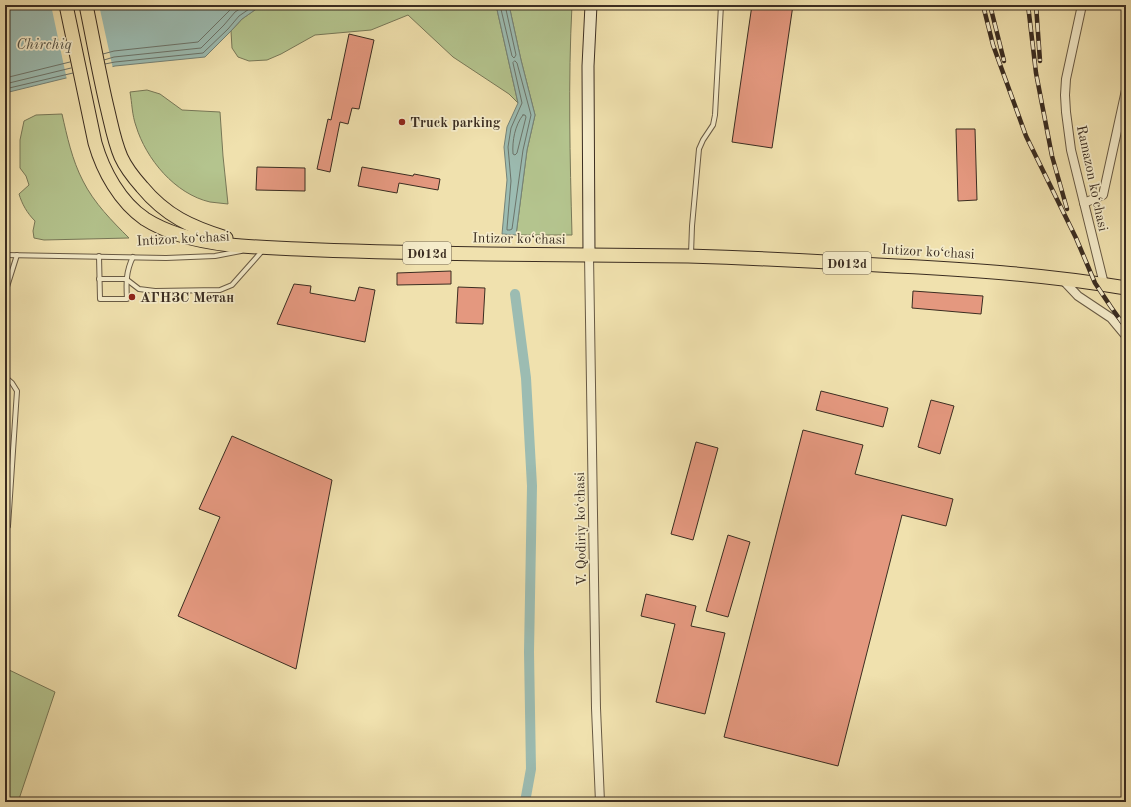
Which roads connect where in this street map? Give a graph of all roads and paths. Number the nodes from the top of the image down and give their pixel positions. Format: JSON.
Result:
{"nodes":[{"id":1,"x":66,"y":5,"type":"edge"},
{"id":2,"x":86,"y":5,"type":"edge"},
{"id":3,"x":591,"y":5,"type":"edge"},
{"id":4,"x":721,"y":5,"type":"edge"},
{"id":5,"x":1082,"y":5,"type":"edge"},
{"id":6,"x":1126,"y":90,"type":"edge"},
{"id":7,"x":1084,"y":203,"type":"junction"},
{"id":8,"x":265,"y":248,"type":"junction"},
{"id":9,"x":5,"y":254,"type":"edge"},
{"id":10,"x":17,"y":255,"type":"junction"},
{"id":11,"x":589,"y":255,"type":"junction"},
{"id":12,"x":100,"y":256,"type":"junction"},
{"id":13,"x":691,"y":256,"type":"junction"},
{"id":14,"x":132,"y":257,"type":"junction"},
{"id":15,"x":1061,"y":278,"type":"junction"},
{"id":16,"x":99,"y":279,"type":"junction"},
{"id":17,"x":126,"y":279,"type":"junction"},
{"id":18,"x":1104,"y":284,"type":"junction"},
{"id":19,"x":1126,"y":288,"type":"edge"},
{"id":20,"x":5,"y":293,"type":"edge"},
{"id":21,"x":1126,"y":336,"type":"edge"},
{"id":22,"x":5,"y":377,"type":"edge"},
{"id":23,"x":8,"y":526,"type":"dead end"},
{"id":24,"x":601,"y":802,"type":"edge"}],
"edges":[{"from":1,"to":8,"type":"main road","number":"D012d"},
{"from":2,"to":8,"type":"main road","number":"D012d"},
{"from":3,"to":11,"type":"street"},
{"from":4,"to":13,"type":"lane"},
{"from":5,"to":7,"type":"street","name":"Ramazon ko‘chasi"},
{"from":6,"to":7,"type":"street"},
{"from":7,"to":18,"type":"street","name":"Ramazon ko‘chasi"},
{"from":8,"to":11,"type":"main road","name":"Intizor ko‘chasi","number":"D012d"},
{"from":8,"to":14,"type":"lane","name":"Intizor ko‘chasi"},
{"from":8,"to":17,"type":"lane"},
{"from":9,"to":10,"type":"lane","name":"Intizor ko‘chasi"},
{"from":10,"to":12,"type":"lane","name":"Intizor ko‘chasi"},
{"from":10,"to":20,"type":"lane"},
{"from":11,"to":13,"type":"main road","name":"Intizor ko‘chasi","number":"D012d"},
{"from":11,"to":24,"type":"street","name":"V. Qodiriy ko‘chasi"},
{"from":12,"to":14,"type":"lane","name":"Intizor ko‘chasi"},
{"from":12,"to":16,"type":"lane"},
{"from":13,"to":15,"type":"main road","name":"Intizor ko‘chasi","number":"D012d"},
{"from":14,"to":17,"type":"lane"},
{"from":15,"to":18,"type":"main road","name":"Intizor ko‘chasi","number":"D012d"},
{"from":15,"to":21,"type":"street"},
{"from":16,"to":17,"type":"lane"},
{"from":16,"to":17,"type":"lane"},
{"from":18,"to":19,"type":"main road","name":"Intizor ko‘chasi","number":"D012d"},
{"from":22,"to":23,"type":"lane"}]}
